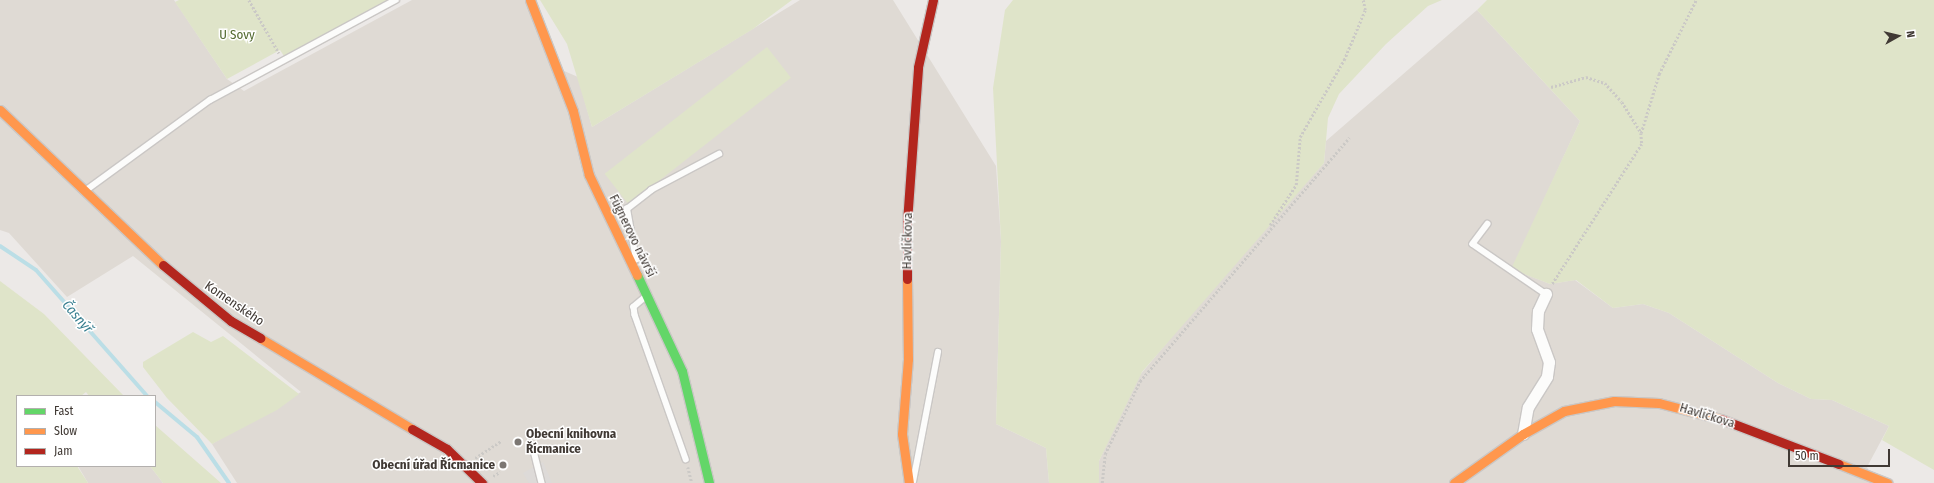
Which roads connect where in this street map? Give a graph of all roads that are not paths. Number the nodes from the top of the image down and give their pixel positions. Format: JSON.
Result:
{"nodes":[{"id":1,"x":396,"y":0,"type":"edge"},
{"id":2,"x":530,"y":0,"type":"edge"},
{"id":3,"x":933,"y":0,"type":"edge"},
{"id":4,"x":0,"y":110,"type":"edge"},
{"id":5,"x":719,"y":154,"type":"dead end"},
{"id":6,"x":84,"y":191,"type":"junction"},
{"id":7,"x":1488,"y":224,"type":"dead end"},
{"id":8,"x":641,"y":286,"type":"junction"},
{"id":9,"x":1546,"y":294,"type":"joint"},
{"id":10,"x":647,"y":296,"type":"junction"},
{"id":11,"x":938,"y":352,"type":"dead end"},
{"id":12,"x":1523,"y":434,"type":"junction"},
{"id":13,"x":534,"y":451,"type":"dead end"},
{"id":14,"x":686,"y":459,"type":"road end"},
{"id":15,"x":482,"y":483,"type":"edge"},
{"id":16,"x":542,"y":483,"type":"edge"},
{"id":17,"x":709,"y":483,"type":"edge"},
{"id":18,"x":911,"y":483,"type":"edge"},
{"id":19,"x":1454,"y":483,"type":"edge"},
{"id":20,"x":1887,"y":483,"type":"edge"}],
"edges":[{"from":1,"to":6,"type":"lane"},
{"from":2,"to":8,"type":"street","name":"Fügnerovo návrší"},
{"from":3,"to":18,"type":"street","name":"Havlíčkova"},
{"from":4,"to":6,"type":"street","name":"Komenského"},
{"from":5,"to":8,"type":"lane"},
{"from":6,"to":15,"type":"street","name":"Komenského"},
{"from":7,"to":9,"type":"lane"},
{"from":8,"to":10,"type":"street","name":"Fügnerovo návrší"},
{"from":9,"to":12,"type":"street"},
{"from":10,"to":14,"type":"lane"},
{"from":10,"to":17,"type":"street","name":"Fügnerovo návrší"},
{"from":11,"to":18,"type":"lane"},
{"from":12,"to":19,"type":"street","name":"Havlíčkova"},
{"from":12,"to":20,"type":"street","name":"Havlíčkova"},
{"from":13,"to":16,"type":"lane"}]}
